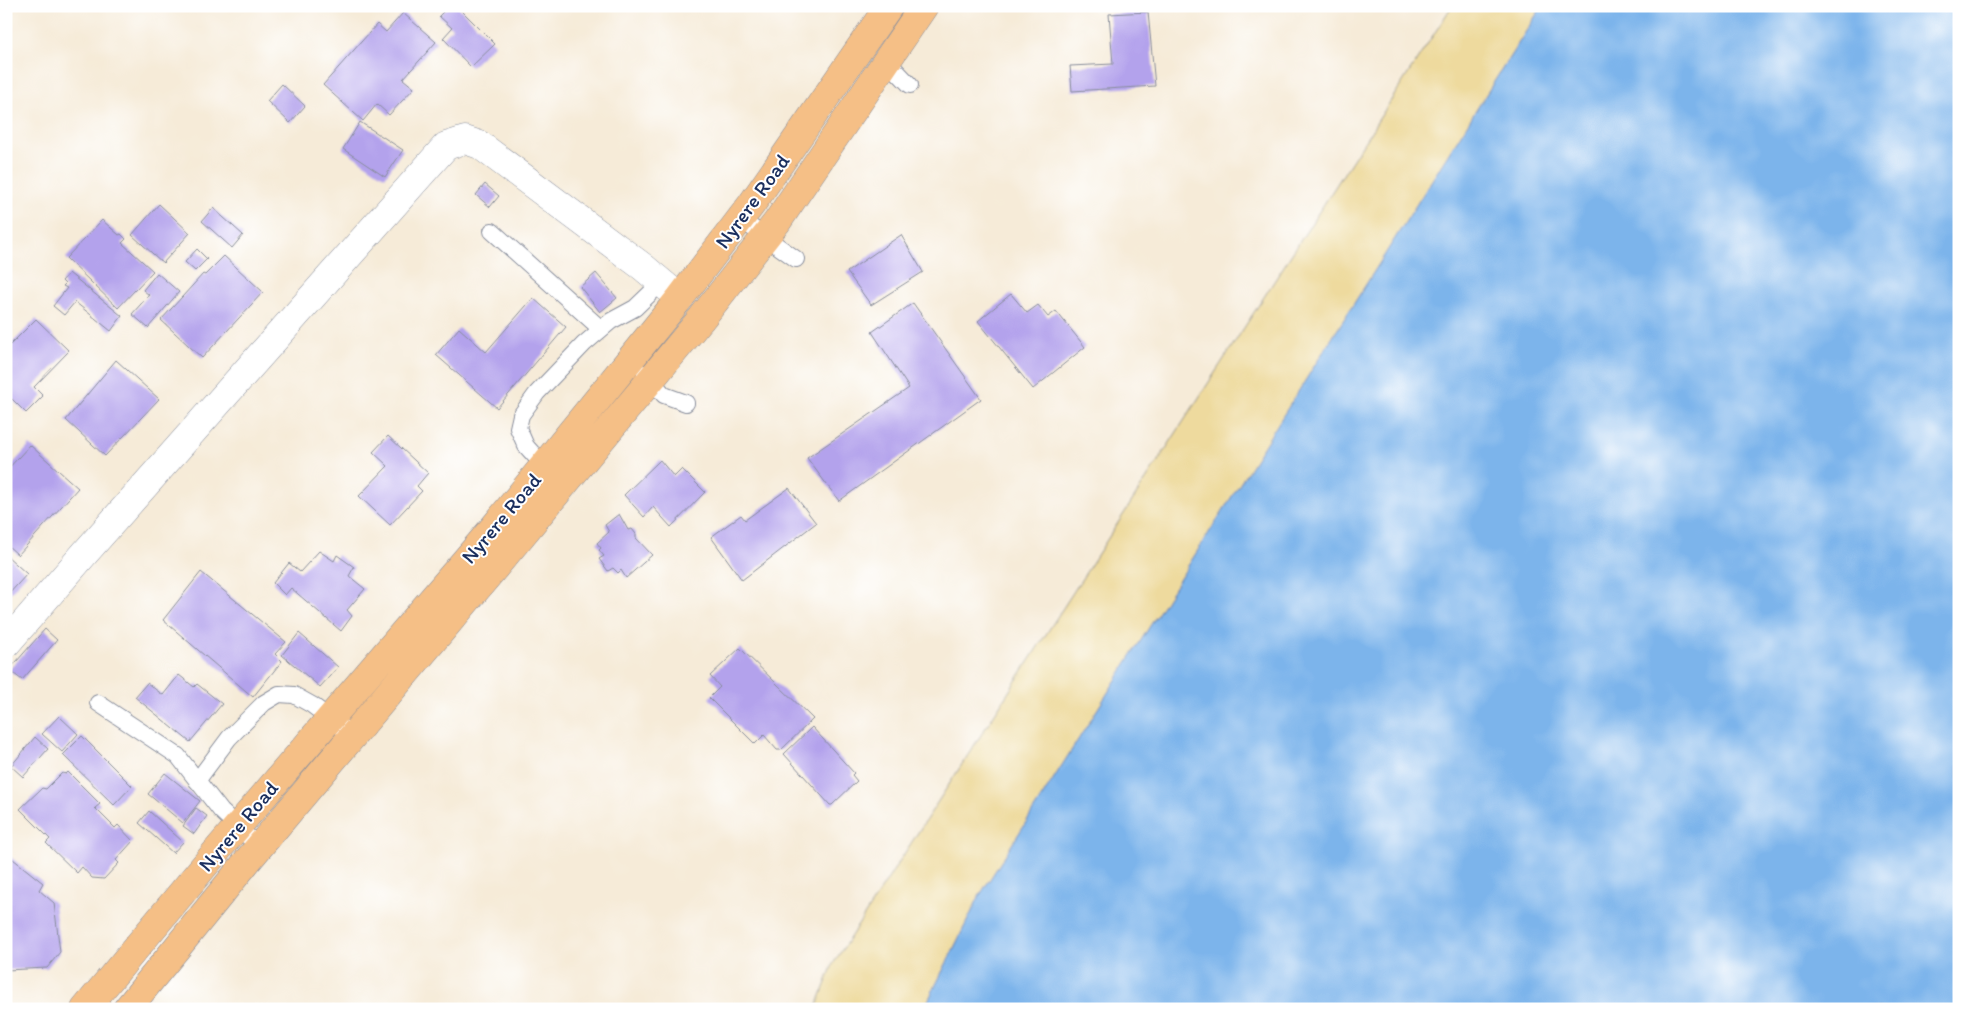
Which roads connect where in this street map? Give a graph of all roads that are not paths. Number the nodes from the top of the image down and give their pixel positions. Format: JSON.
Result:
{"nodes":[{"id":1,"x":889,"y":6,"type":"edge"},
{"id":2,"x":924,"y":6,"type":"edge"},
{"id":3,"x":887,"y":61,"type":"junction"},
{"id":4,"x":910,"y":85,"type":"dead end"},
{"id":5,"x":740,"y":219,"type":"junction"},
{"id":6,"x":492,"y":231,"type":"dead end"},
{"id":7,"x":764,"y":238,"type":"junction"},
{"id":8,"x":796,"y":259,"type":"dead end"},
{"id":9,"x":671,"y":290,"type":"junction"},
{"id":10,"x":601,"y":329,"type":"junction"},
{"id":11,"x":630,"y":360,"type":"junction"},
{"id":12,"x":651,"y":379,"type":"junction"},
{"id":13,"x":686,"y":403,"type":"dead end"},
{"id":14,"x":544,"y":466,"type":"junction"},
{"id":15,"x":6,"y":644,"type":"edge"},
{"id":16,"x":98,"y":702,"type":"dead end"},
{"id":17,"x":330,"y":719,"type":"junction"},
{"id":18,"x":353,"y":736,"type":"junction"},
{"id":19,"x":197,"y":781,"type":"junction"},
{"id":20,"x":237,"y":827,"type":"junction"},
{"id":21,"x":260,"y":847,"type":"junction"},
{"id":22,"x":85,"y":1009,"type":"edge"},
{"id":23,"x":127,"y":1009,"type":"edge"}],
"edges":[{"from":1,"to":5,"type":"main road","name":"Nyrere Road"},
{"from":2,"to":3,"type":"main road","name":"Nyrere Road"},
{"from":3,"to":4,"type":"lane"},
{"from":3,"to":7,"type":"main road","name":"Nyrere Road"},
{"from":5,"to":7,"type":"lane"},
{"from":5,"to":9,"type":"main road","name":"Nyrere Road"},
{"from":6,"to":10,"type":"lane"},
{"from":7,"to":8,"type":"lane"},
{"from":7,"to":12,"type":"main road","name":"Nyrere Road"},
{"from":9,"to":10,"type":"lane"},
{"from":9,"to":11,"type":"main road","name":"Nyrere Road"},
{"from":9,"to":15,"type":"street"},
{"from":10,"to":14,"type":"lane"},
{"from":11,"to":12,"type":"lane"},
{"from":11,"to":14,"type":"main road","name":"Nyrere Road"},
{"from":12,"to":13,"type":"lane"},
{"from":12,"to":18,"type":"main road","name":"Nyrere Road"},
{"from":14,"to":17,"type":"main road","name":"Nyrere Road"},
{"from":16,"to":19,"type":"lane"},
{"from":17,"to":18,"type":"lane"},
{"from":17,"to":19,"type":"lane"},
{"from":17,"to":20,"type":"main road","name":"Nyrere Road"},
{"from":18,"to":21,"type":"main road","name":"Nyrere Road"},
{"from":19,"to":20,"type":"lane"},
{"from":20,"to":21,"type":"lane"},
{"from":20,"to":22,"type":"main road","name":"Nyrere Road"},
{"from":21,"to":23,"type":"main road","name":"Nyrere Road"}]}
